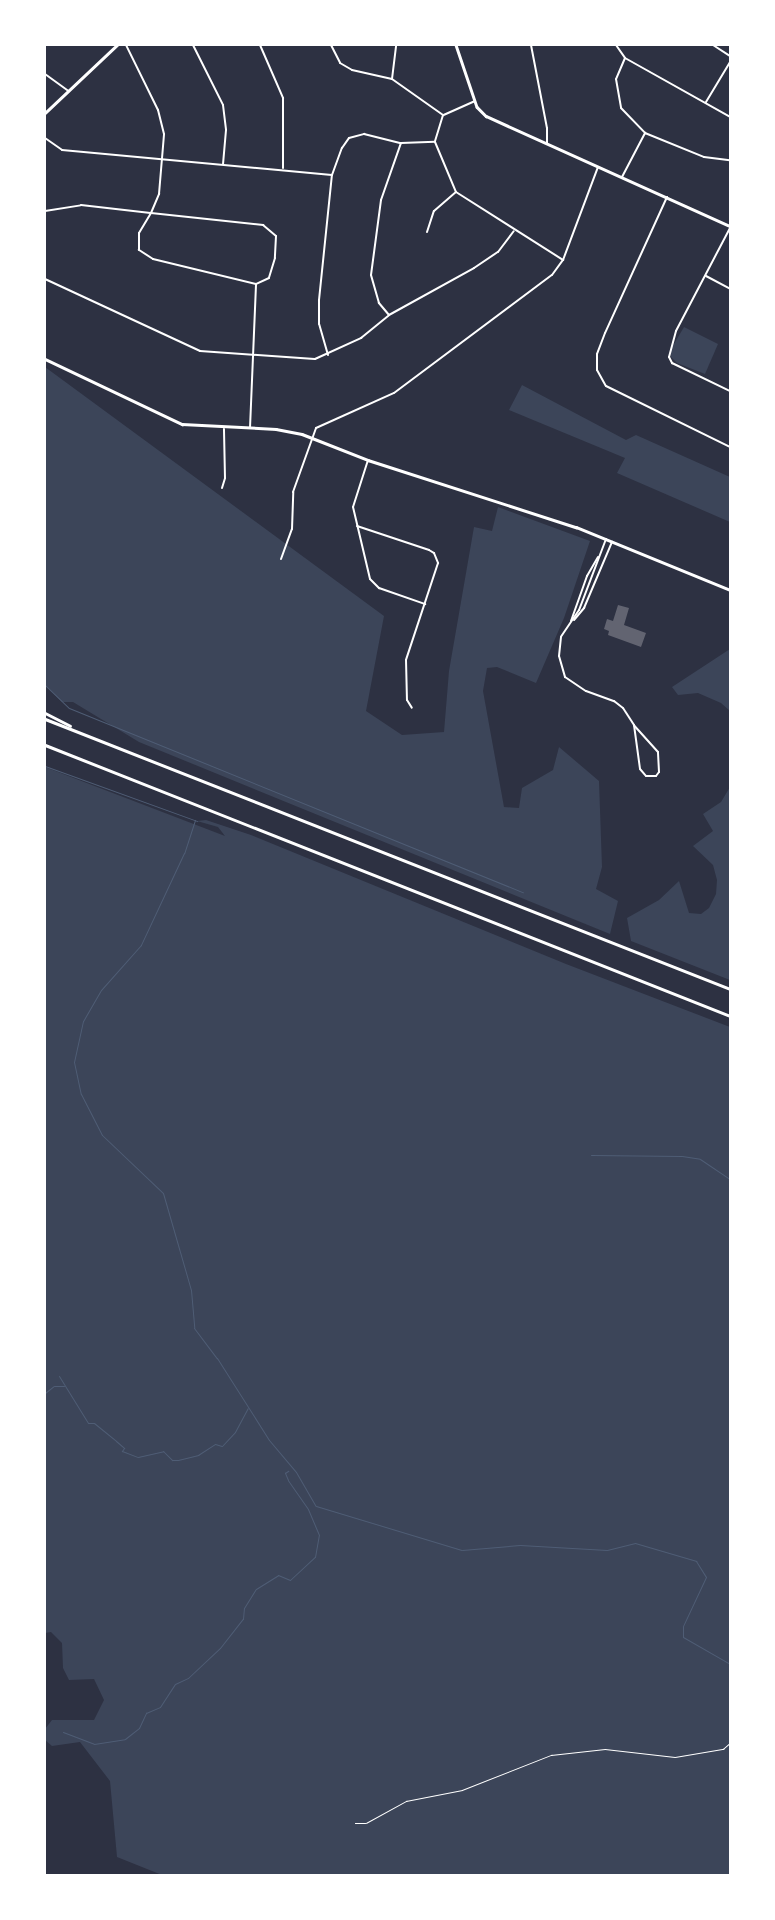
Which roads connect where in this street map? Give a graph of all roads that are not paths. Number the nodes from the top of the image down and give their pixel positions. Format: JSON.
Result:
{"nodes":[{"id":1,"x":117,"y":45,"type":"edge"},
{"id":2,"x":126,"y":45,"type":"edge"},
{"id":3,"x":193,"y":45,"type":"edge"},
{"id":4,"x":260,"y":45,"type":"edge"},
{"id":5,"x":331,"y":45,"type":"edge"},
{"id":6,"x":396,"y":45,"type":"edge"},
{"id":7,"x":456,"y":45,"type":"edge"},
{"id":8,"x":531,"y":45,"type":"edge"},
{"id":9,"x":616,"y":45,"type":"edge"},
{"id":10,"x":713,"y":45,"type":"edge"},
{"id":11,"x":730,"y":56,"type":"edge"},
{"id":12,"x":625,"y":58,"type":"junction"},
{"id":13,"x":730,"y":62,"type":"edge"},
{"id":14,"x":45,"y":74,"type":"edge"},
{"id":15,"x":392,"y":79,"type":"junction"},
{"id":16,"x":68,"y":91,"type":"junction"},
{"id":17,"x":475,"y":101,"type":"junction"},
{"id":18,"x":706,"y":102,"type":"junction"},
{"id":19,"x":45,"y":113,"type":"edge"},
{"id":20,"x":443,"y":115,"type":"junction"},
{"id":21,"x":730,"y":117,"type":"edge"},
{"id":22,"x":645,"y":133,"type":"junction"},
{"id":23,"x":45,"y":138,"type":"edge"},
{"id":24,"x":435,"y":142,"type":"junction"},
{"id":25,"x":401,"y":143,"type":"junction"},
{"id":26,"x":547,"y":144,"type":"junction"},
{"id":27,"x":163,"y":160,"type":"junction"},
{"id":28,"x":730,"y":160,"type":"edge"},
{"id":29,"x":223,"y":164,"type":"junction"},
{"id":30,"x":598,"y":167,"type":"junction"},
{"id":31,"x":283,"y":168,"type":"junction"},
{"id":32,"x":332,"y":175,"type":"junction"},
{"id":33,"x":622,"y":177,"type":"junction"},
{"id":34,"x":456,"y":192,"type":"junction"},
{"id":35,"x":667,"y":197,"type":"junction"},
{"id":36,"x":45,"y":211,"type":"edge"},
{"id":37,"x":151,"y":213,"type":"junction"},
{"id":38,"x":730,"y":227,"type":"edge"},
{"id":39,"x":514,"y":231,"type":"junction"},
{"id":40,"x":427,"y":232,"type":"dead end"},
{"id":41,"x":563,"y":260,"type":"junction"},
{"id":42,"x":705,"y":276,"type":"junction"},
{"id":43,"x":45,"y":279,"type":"edge"},
{"id":44,"x":256,"y":284,"type":"junction"},
{"id":45,"x":730,"y":289,"type":"edge"},
{"id":46,"x":389,"y":315,"type":"junction"},
{"id":47,"x":251,"y":354,"type":"junction"},
{"id":48,"x":328,"y":355,"type":"junction"},
{"id":49,"x":45,"y":359,"type":"edge"},
{"id":50,"x":730,"y":391,"type":"edge"},
{"id":51,"x":250,"y":428,"type":"junction"},
{"id":52,"x":224,"y":429,"type":"junction"},
{"id":53,"x":312,"y":438,"type":"junction"},
{"id":54,"x":730,"y":447,"type":"edge"},
{"id":55,"x":368,"y":460,"type":"junction"},
{"id":56,"x":222,"y":488,"type":"dead end"},
{"id":57,"x":357,"y":526,"type":"junction"},
{"id":58,"x":606,"y":539,"type":"junction"},
{"id":59,"x":612,"y":542,"type":"junction"},
{"id":60,"x":599,"y":556,"type":"junction"},
{"id":61,"x":282,"y":559,"type":"dead end"},
{"id":62,"x":730,"y":590,"type":"edge"},
{"id":63,"x":425,"y":604,"type":"junction"},
{"id":64,"x":570,"y":623,"type":"junction"},
{"id":65,"x":412,"y":708,"type":"dead end"},
{"id":66,"x":45,"y":713,"type":"edge"},
{"id":67,"x":45,"y":719,"type":"edge"},
{"id":68,"x":634,"y":724,"type":"junction"},
{"id":69,"x":74,"y":729,"type":"junction"},
{"id":70,"x":46,"y":745,"type":"edge"},
{"id":71,"x":730,"y":989,"type":"edge"},
{"id":72,"x":730,"y":1016,"type":"edge"}],
"edges":[{"from":1,"to":16,"type":"main road"},
{"from":2,"to":27,"type":"street"},
{"from":3,"to":29,"type":"street"},
{"from":4,"to":31,"type":"street"},
{"from":5,"to":15,"type":"street"},
{"from":6,"to":15,"type":"street"},
{"from":7,"to":17,"type":"main road"},
{"from":8,"to":26,"type":"street"},
{"from":9,"to":12,"type":"street"},
{"from":10,"to":11,"type":"street"},
{"from":12,"to":18,"type":"street"},
{"from":12,"to":22,"type":"street"},
{"from":13,"to":18,"type":"street"},
{"from":14,"to":16,"type":"street"},
{"from":15,"to":20,"type":"street"},
{"from":16,"to":19,"type":"main road"},
{"from":17,"to":20,"type":"street"},
{"from":17,"to":26,"type":"main road"},
{"from":18,"to":21,"type":"street"},
{"from":20,"to":24,"type":"street"},
{"from":22,"to":28,"type":"street"},
{"from":22,"to":33,"type":"street"},
{"from":23,"to":27,"type":"street"},
{"from":24,"to":25,"type":"street"},
{"from":24,"to":34,"type":"street"},
{"from":25,"to":32,"type":"street"},
{"from":25,"to":46,"type":"street"},
{"from":26,"to":30,"type":"main road"},
{"from":27,"to":29,"type":"street"},
{"from":27,"to":37,"type":"street"},
{"from":29,"to":31,"type":"street"},
{"from":30,"to":33,"type":"main road"},
{"from":30,"to":41,"type":"street"},
{"from":31,"to":32,"type":"street"},
{"from":32,"to":48,"type":"street"},
{"from":33,"to":35,"type":"main road"},
{"from":34,"to":39,"type":"street"},
{"from":34,"to":40,"type":"street"},
{"from":35,"to":38,"type":"main road"},
{"from":35,"to":54,"type":"street"},
{"from":36,"to":37,"type":"street"},
{"from":37,"to":44,"type":"street"},
{"from":37,"to":44,"type":"street"},
{"from":38,"to":42,"type":"street"},
{"from":39,"to":41,"type":"street"},
{"from":39,"to":46,"type":"street"},
{"from":41,"to":53,"type":"street"},
{"from":42,"to":45,"type":"street"},
{"from":42,"to":50,"type":"street"},
{"from":43,"to":47,"type":"street"},
{"from":44,"to":47,"type":"street"},
{"from":46,"to":48,"type":"street"},
{"from":47,"to":48,"type":"street"},
{"from":47,"to":51,"type":"street"},
{"from":49,"to":52,"type":"main road"},
{"from":51,"to":52,"type":"main road"},
{"from":51,"to":53,"type":"main road"},
{"from":52,"to":56,"type":"street"},
{"from":53,"to":55,"type":"main road"},
{"from":53,"to":61,"type":"street"},
{"from":55,"to":57,"type":"street"},
{"from":55,"to":58,"type":"main road"},
{"from":57,"to":63,"type":"street"},
{"from":57,"to":63,"type":"street"},
{"from":58,"to":59,"type":"main road"},
{"from":58,"to":60,"type":"street"},
{"from":59,"to":62,"type":"main road"},
{"from":59,"to":64,"type":"street"},
{"from":60,"to":64,"type":"street"},
{"from":60,"to":64,"type":"street"},
{"from":63,"to":65,"type":"street"},
{"from":64,"to":68,"type":"street"},
{"from":66,"to":69,"type":"highway"},
{"from":67,"to":69,"type":"highway"},
{"from":68,"to":68,"type":"street"},
{"from":69,"to":71,"type":"highway"},
{"from":70,"to":72,"type":"highway"}]}
